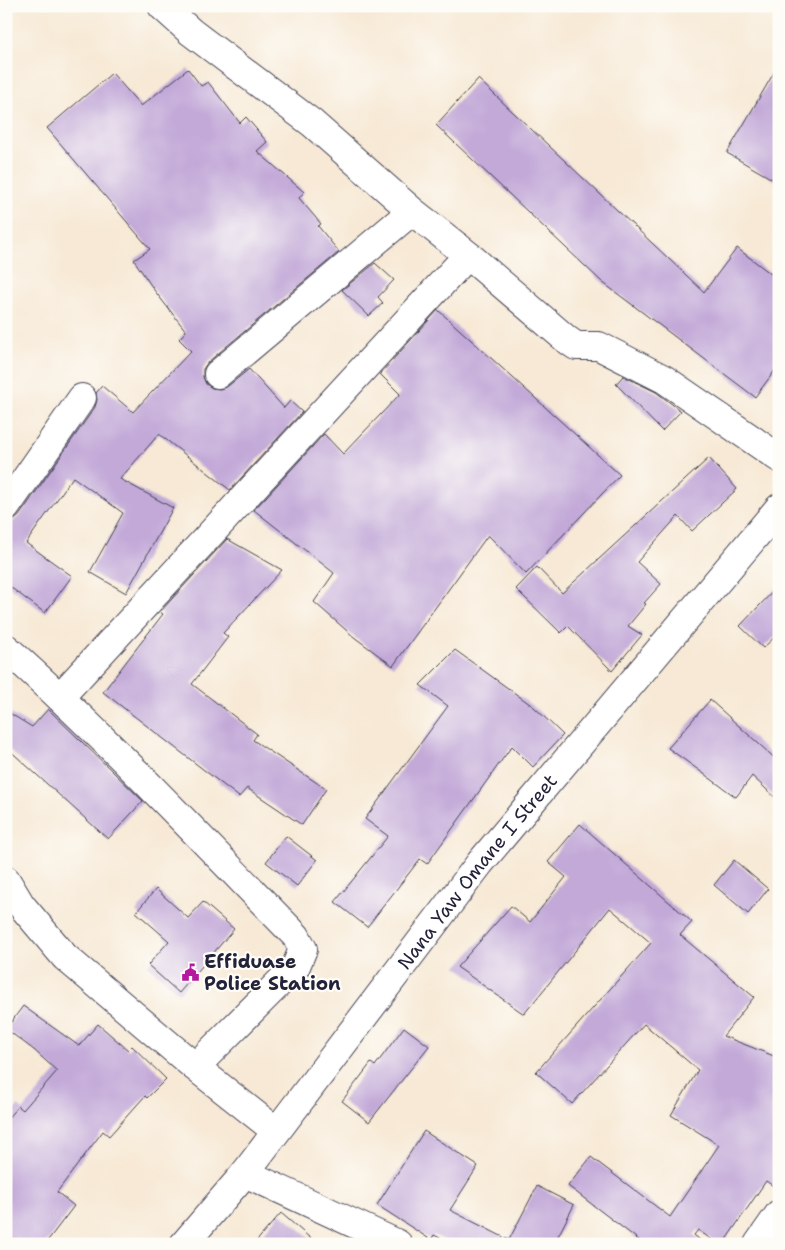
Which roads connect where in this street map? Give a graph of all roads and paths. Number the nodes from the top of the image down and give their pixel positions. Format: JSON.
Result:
{"nodes":[{"id":1,"x":162,"y":6,"type":"edge"},
{"id":2,"x":412,"y":211,"type":"junction"},
{"id":3,"x":468,"y":255,"type":"junction"},
{"id":4,"x":218,"y":374,"type":"dead end"},
{"id":5,"x":82,"y":398,"type":"dead end"},
{"id":6,"x":779,"y":458,"type":"edge"},
{"id":7,"x":6,"y":507,"type":"edge"},
{"id":8,"x":779,"y":508,"type":"edge"},
{"id":9,"x":6,"y":648,"type":"edge"},
{"id":10,"x":60,"y":697,"type":"junction"},
{"id":11,"x":6,"y":880,"type":"edge"},
{"id":12,"x":195,"y":1067,"type":"junction"},
{"id":13,"x":276,"y":1131,"type":"junction"},
{"id":14,"x":245,"y":1173,"type":"junction"},
{"id":15,"x":779,"y":1214,"type":"edge"},
{"id":16,"x":184,"y":1244,"type":"edge"},
{"id":17,"x":398,"y":1244,"type":"edge"},
{"id":18,"x":758,"y":1244,"type":"edge"}],
"edges":[{"from":1,"to":2,"type":"street"},
{"from":2,"to":3,"type":"street"},
{"from":2,"to":4,"type":"street"},
{"from":3,"to":6,"type":"street"},
{"from":3,"to":10,"type":"street"},
{"from":5,"to":7,"type":"street"},
{"from":8,"to":13,"type":"street","name":"Nana Yaw Omane I Street"},
{"from":9,"to":10,"type":"street"},
{"from":10,"to":12,"type":"street"},
{"from":11,"to":12,"type":"street"},
{"from":12,"to":13,"type":"street"},
{"from":13,"to":14,"type":"street","name":"Nana Yaw Omane I Street"},
{"from":14,"to":16,"type":"street","name":"Nana Yaw Omane I Street"},
{"from":14,"to":17,"type":"street"},
{"from":15,"to":18,"type":"street"}]}
